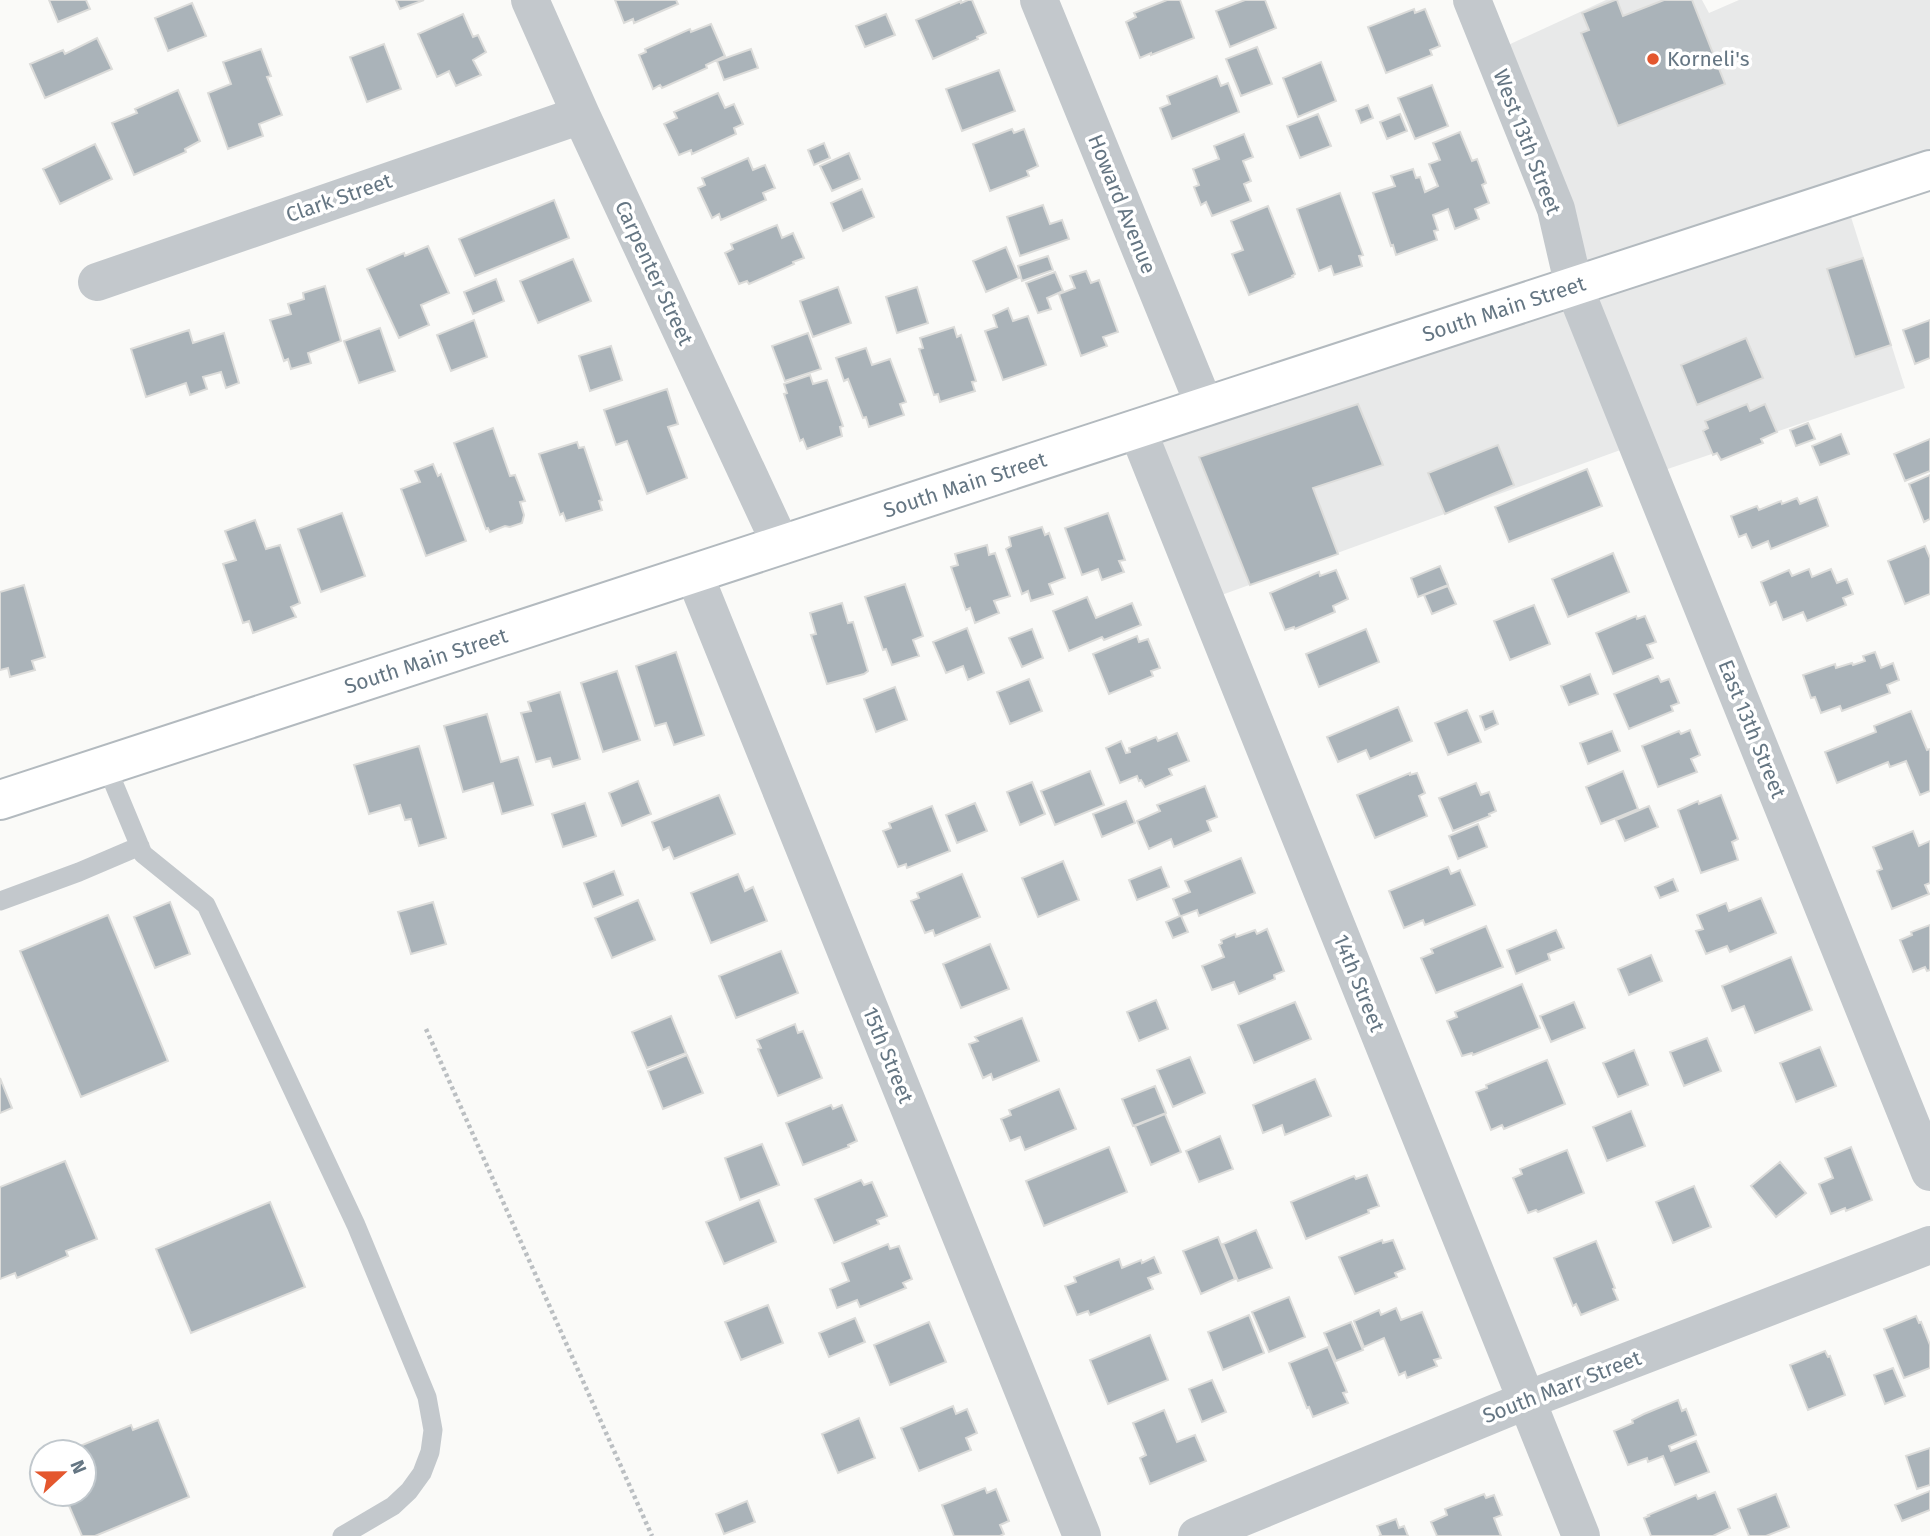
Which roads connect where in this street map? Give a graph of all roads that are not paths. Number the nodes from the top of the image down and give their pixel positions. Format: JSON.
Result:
{"nodes":[{"id":1,"x":530,"y":0,"type":"edge"},
{"id":2,"x":1039,"y":0,"type":"edge"},
{"id":3,"x":1472,"y":0,"type":"edge"},
{"id":4,"x":581,"y":115,"type":"junction"},
{"id":5,"x":1930,"y":170,"type":"edge"},
{"id":6,"x":97,"y":282,"type":"dead end"},
{"id":7,"x":1574,"y":287,"type":"junction"},
{"id":8,"x":1205,"y":407,"type":"junction"},
{"id":9,"x":1136,"y":429,"type":"junction"},
{"id":10,"x":781,"y":545,"type":"junction"},
{"id":11,"x":694,"y":574,"type":"junction"},
{"id":12,"x":106,"y":765,"type":"junction"},
{"id":13,"x":0,"y":800,"type":"edge"},
{"id":14,"x":140,"y":846,"type":"junction"},
{"id":15,"x":0,"y":901,"type":"edge"},
{"id":16,"x":1930,"y":1172,"type":"edge"},
{"id":17,"x":1930,"y":1245,"type":"edge"},
{"id":18,"x":1527,"y":1400,"type":"junction"},
{"id":19,"x":342,"y":1536,"type":"edge"},
{"id":20,"x":1082,"y":1536,"type":"edge"},
{"id":21,"x":1197,"y":1536,"type":"edge"},
{"id":22,"x":1581,"y":1536,"type":"edge"}],
"edges":[{"from":1,"to":4,"type":"street","name":"Carpenter Street"},
{"from":2,"to":8,"type":"street","name":"Howard Avenue"},
{"from":3,"to":7,"type":"street","name":"West 13th Street"},
{"from":4,"to":6,"type":"street","name":"Clark Street"},
{"from":4,"to":10,"type":"street","name":"Carpenter Street"},
{"from":5,"to":7,"type":"main road","name":"South Main Street"},
{"from":7,"to":8,"type":"main road","name":"South Main Street"},
{"from":7,"to":16,"type":"street","name":"East 13th Street"},
{"from":8,"to":9,"type":"main road","name":"South Main Street"},
{"from":9,"to":10,"type":"main road","name":"South Main Street"},
{"from":9,"to":18,"type":"street","name":"14th Street"},
{"from":10,"to":11,"type":"main road","name":"South Main Street"},
{"from":11,"to":12,"type":"main road","name":"South Main Street"},
{"from":11,"to":20,"type":"street","name":"15th Street"},
{"from":12,"to":13,"type":"main road","name":"South Main Street"},
{"from":12,"to":14,"type":"lane"},
{"from":14,"to":15,"type":"lane"},
{"from":14,"to":19,"type":"lane"},
{"from":17,"to":18,"type":"street","name":"South Marr Street"},
{"from":18,"to":21,"type":"street","name":"South Marr Street"},
{"from":18,"to":22,"type":"street","name":"14th Street"}]}
